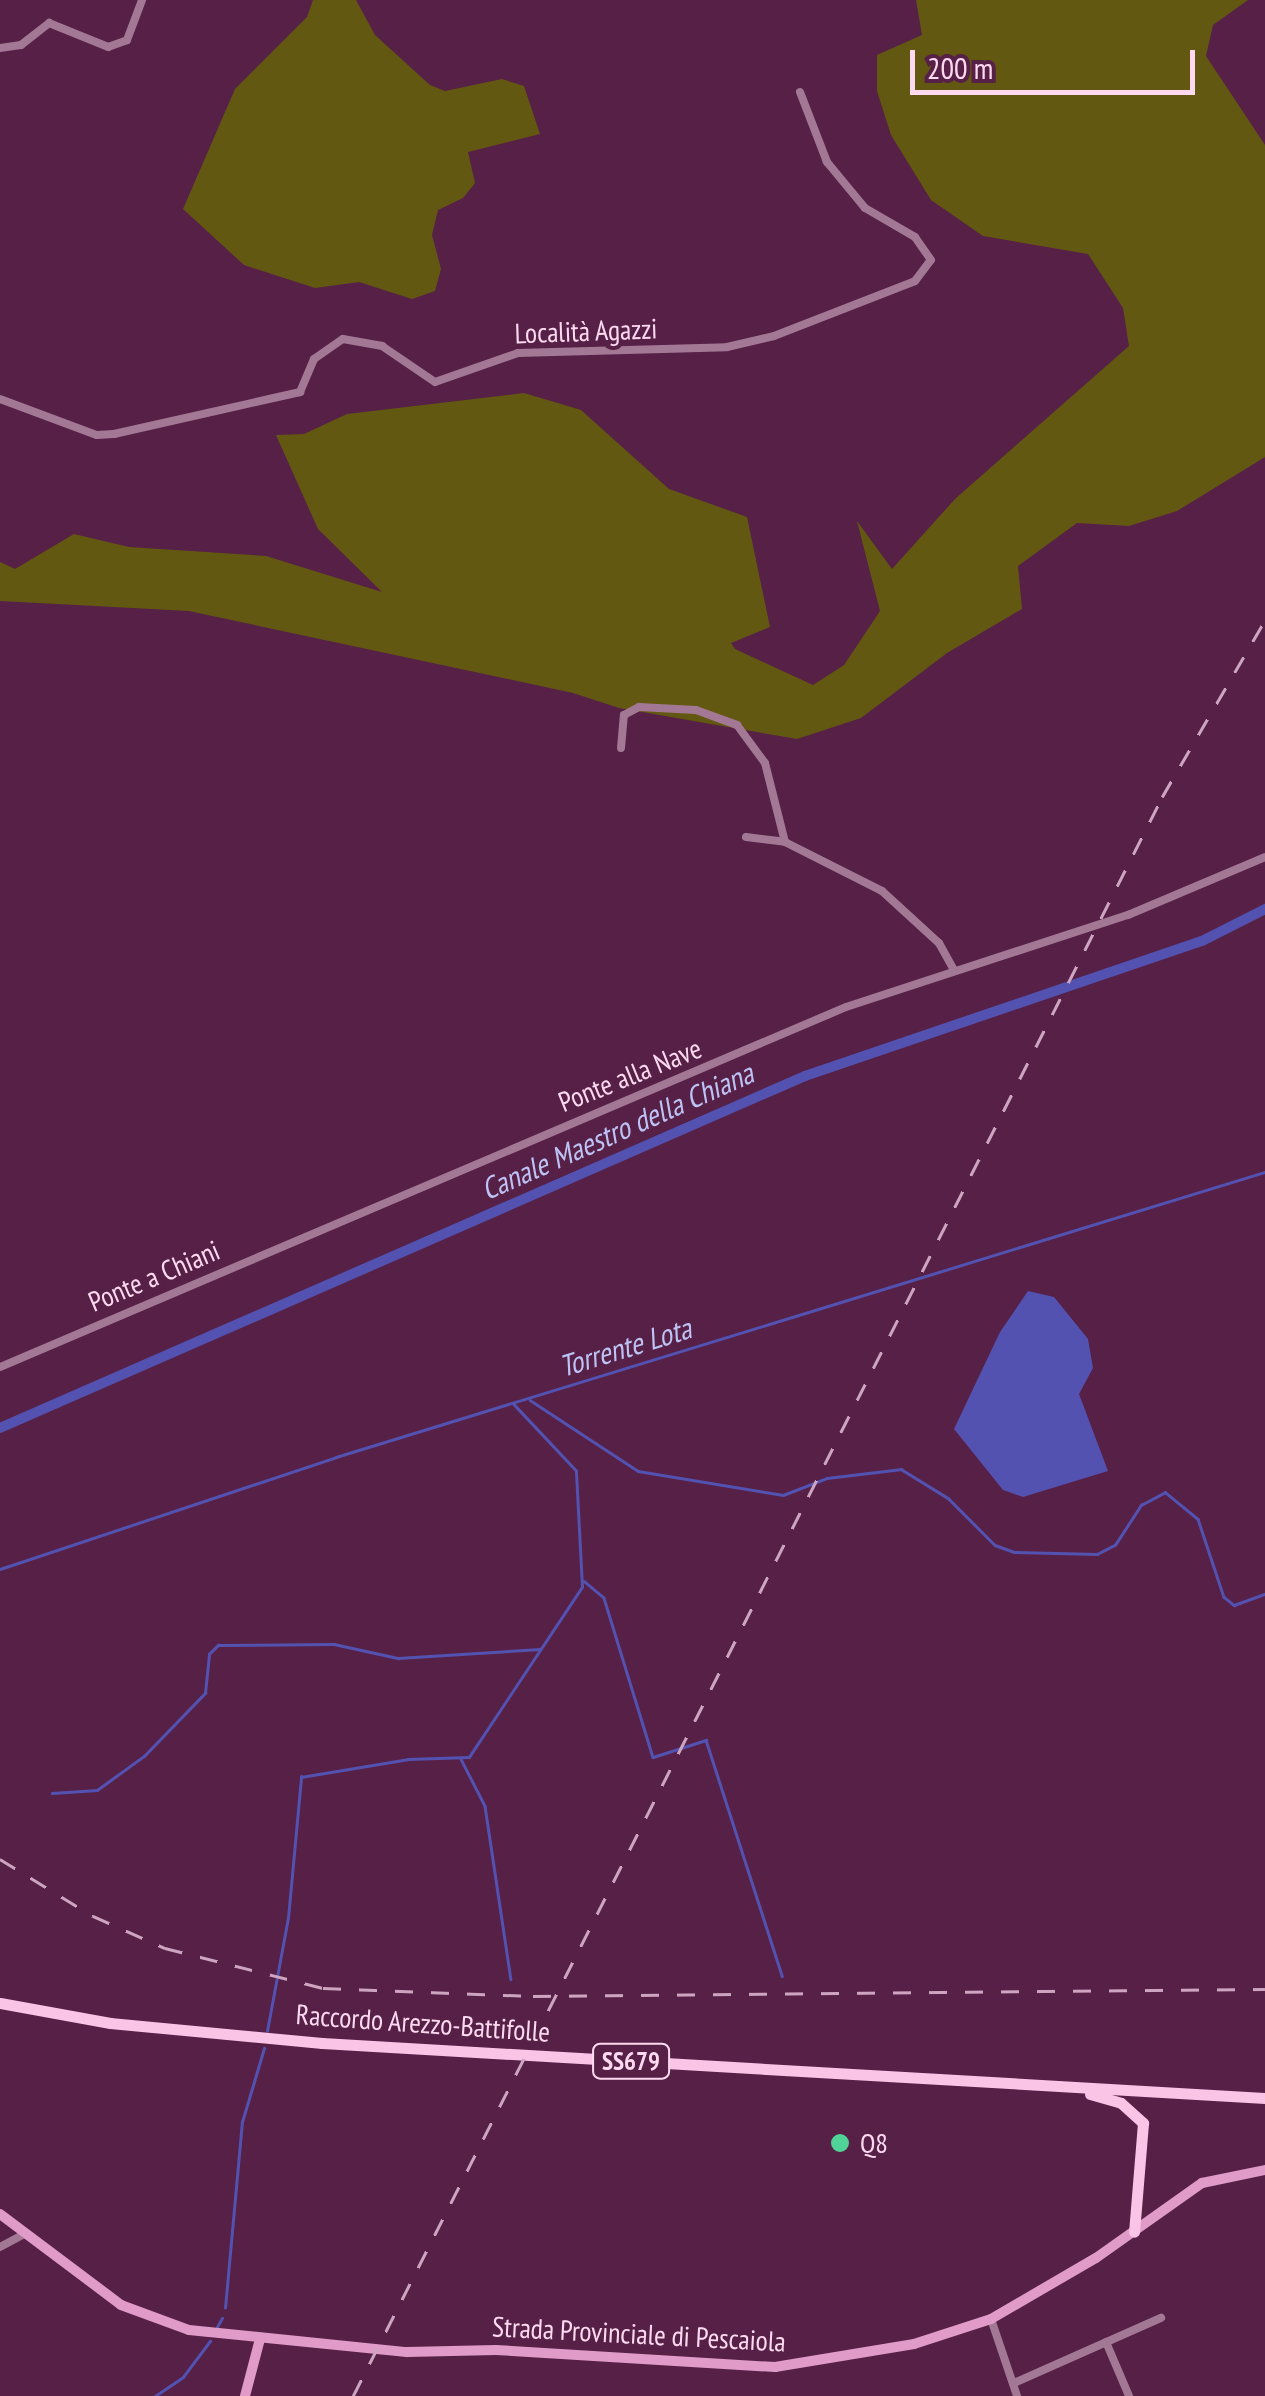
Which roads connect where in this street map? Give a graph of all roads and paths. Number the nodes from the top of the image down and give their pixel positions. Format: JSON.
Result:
{"nodes":[{"id":1,"x":142,"y":0,"type":"edge"},
{"id":2,"x":0,"y":48,"type":"edge"},
{"id":3,"x":800,"y":92,"type":"dead end"},
{"id":4,"x":0,"y":399,"type":"edge"},
{"id":5,"x":621,"y":748,"type":"dead end"},
{"id":6,"x":746,"y":837,"type":"dead end"},
{"id":7,"x":784,"y":842,"type":"junction"},
{"id":8,"x":1265,"y":857,"type":"edge"},
{"id":9,"x":954,"y":970,"type":"junction"},
{"id":10,"x":326,"y":1230,"type":"joint"},
{"id":11,"x":0,"y":1367,"type":"edge"},
{"id":12,"x":0,"y":2003,"type":"edge"},
{"id":13,"x":1066,"y":2087,"type":"junction"},
{"id":14,"x":1265,"y":2098,"type":"edge"},
{"id":15,"x":1265,"y":2170,"type":"edge"},
{"id":16,"x":0,"y":2214,"type":"edge"},
{"id":17,"x":1134,"y":2232,"type":"junction"},
{"id":18,"x":24,"y":2234,"type":"junction"},
{"id":19,"x":0,"y":2247,"type":"edge"},
{"id":20,"x":1161,"y":2318,"type":"dead end"},
{"id":21,"x":991,"y":2320,"type":"junction"},
{"id":22,"x":260,"y":2339,"type":"junction"},
{"id":23,"x":1106,"y":2342,"type":"junction"},
{"id":24,"x":1014,"y":2384,"type":"junction"},
{"id":25,"x":244,"y":2396,"type":"edge"},
{"id":26,"x":1018,"y":2396,"type":"edge"},
{"id":27,"x":1130,"y":2396,"type":"edge"}],
"edges":[{"from":1,"to":2,"type":"street"},
{"from":3,"to":4,"type":"street","name":"Località Agazzi"},
{"from":5,"to":7,"type":"street"},
{"from":6,"to":7,"type":"street"},
{"from":7,"to":9,"type":"street"},
{"from":8,"to":9,"type":"street","name":"Ponte alla Nave"},
{"from":9,"to":10,"type":"street","name":"Ponte alla Nave"},
{"from":10,"to":11,"type":"street","name":"Ponte a Chiani"},
{"from":12,"to":13,"type":"main road","name":"Raccordo Arezzo-Battifolle","number":"SS679"},
{"from":13,"to":14,"type":"main road","name":"Raccordo Arezzo-Battifolle","number":"SS679"},
{"from":13,"to":17,"type":"main road"},
{"from":15,"to":17,"type":"main road","name":"Strada Provinciale di Pescaiola"},
{"from":16,"to":18,"type":"main road","name":"Strada Provinciale di Pescaiola"},
{"from":17,"to":21,"type":"main road","name":"Strada Provinciale di Pescaiola"},
{"from":18,"to":19,"type":"street"},
{"from":18,"to":22,"type":"main road","name":"Strada Provinciale di Pescaiola"},
{"from":20,"to":23,"type":"street"},
{"from":21,"to":22,"type":"main road","name":"Strada Provinciale di Pescaiola"},
{"from":21,"to":24,"type":"street"},
{"from":22,"to":25,"type":"main road"},
{"from":23,"to":24,"type":"street"},
{"from":23,"to":27,"type":"street"},
{"from":24,"to":26,"type":"street"}]}
